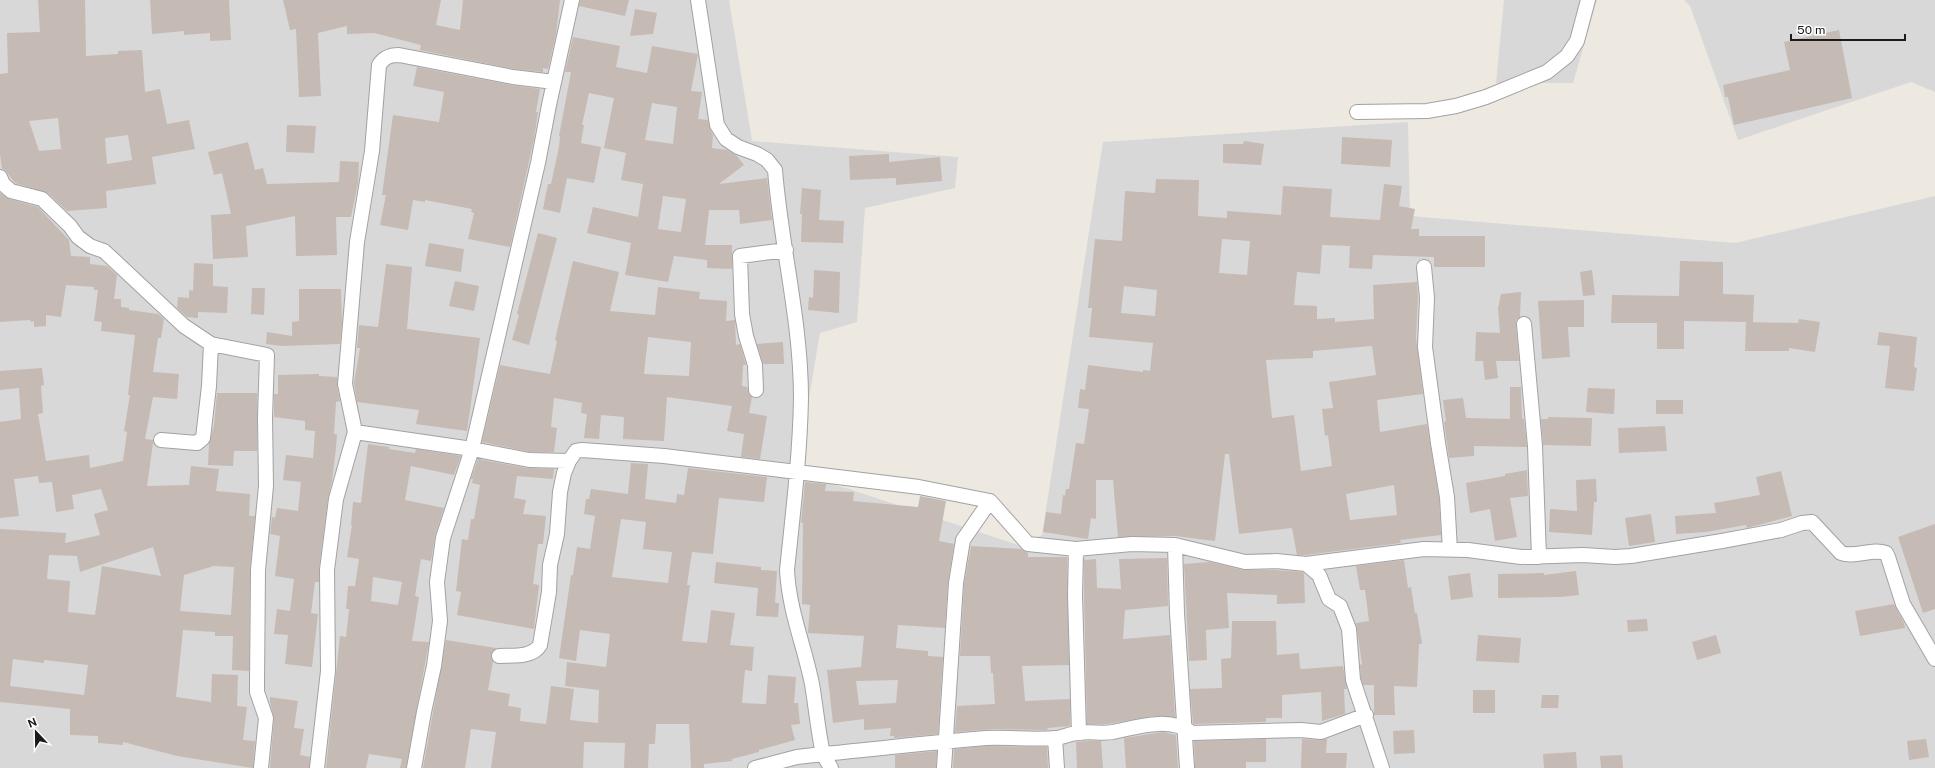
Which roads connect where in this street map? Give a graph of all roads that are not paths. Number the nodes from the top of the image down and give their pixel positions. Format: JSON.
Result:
{"nodes":[{"id":1,"x":572,"y":0,"type":"edge"},
{"id":2,"x":698,"y":0,"type":"edge"},
{"id":3,"x":1588,"y":0,"type":"edge"},
{"id":4,"x":554,"y":82,"type":"junction"},
{"id":5,"x":1357,"y":112,"type":"dead end"},
{"id":6,"x":0,"y":177,"type":"edge"},
{"id":7,"x":786,"y":250,"type":"junction"},
{"id":8,"x":1424,"y":267,"type":"dead end"},
{"id":9,"x":1524,"y":324,"type":"dead end"},
{"id":10,"x":211,"y":344,"type":"junction"},
{"id":11,"x":756,"y":390,"type":"dead end"},
{"id":12,"x":355,"y":432,"type":"junction"},
{"id":13,"x":161,"y":440,"type":"dead end"},
{"id":14,"x":472,"y":449,"type":"junction"},
{"id":15,"x":569,"y":461,"type":"junction"},
{"id":16,"x":797,"y":472,"type":"junction"},
{"id":17,"x":990,"y":501,"type":"junction"},
{"id":18,"x":1175,"y":545,"type":"junction"},
{"id":19,"x":1076,"y":549,"type":"junction"},
{"id":20,"x":1450,"y":550,"type":"junction"},
{"id":21,"x":1539,"y":557,"type":"junction"},
{"id":22,"x":1306,"y":564,"type":"junction"},
{"id":23,"x":499,"y":656,"type":"dead end"},
{"id":24,"x":1935,"y":659,"type":"edge"},
{"id":25,"x":1366,"y":715,"type":"junction"},
{"id":26,"x":1185,"y":728,"type":"junction"},
{"id":27,"x":1079,"y":733,"type":"junction"},
{"id":28,"x":1055,"y":738,"type":"junction"},
{"id":29,"x":945,"y":741,"type":"junction"},
{"id":30,"x":823,"y":754,"type":"junction"},
{"id":31,"x":260,"y":768,"type":"edge"},
{"id":32,"x":317,"y":768,"type":"edge"},
{"id":33,"x":414,"y":768,"type":"edge"},
{"id":34,"x":755,"y":768,"type":"edge"},
{"id":35,"x":831,"y":768,"type":"edge"},
{"id":36,"x":944,"y":768,"type":"edge"},
{"id":37,"x":1057,"y":768,"type":"edge"},
{"id":38,"x":1187,"y":768,"type":"edge"},
{"id":39,"x":1382,"y":768,"type":"edge"}],
"edges":[{"from":1,"to":4,"type":"street"},
{"from":2,"to":7,"type":"street"},
{"from":3,"to":5,"type":"street"},
{"from":4,"to":12,"type":"street"},
{"from":4,"to":14,"type":"street"},
{"from":6,"to":10,"type":"street"},
{"from":7,"to":11,"type":"street"},
{"from":7,"to":16,"type":"street"},
{"from":8,"to":20,"type":"street"},
{"from":9,"to":21,"type":"street"},
{"from":10,"to":13,"type":"street"},
{"from":10,"to":31,"type":"street"},
{"from":12,"to":14,"type":"street"},
{"from":12,"to":32,"type":"street"},
{"from":14,"to":15,"type":"street"},
{"from":14,"to":33,"type":"street"},
{"from":15,"to":16,"type":"street"},
{"from":15,"to":23,"type":"street"},
{"from":16,"to":17,"type":"street"},
{"from":16,"to":30,"type":"street"},
{"from":17,"to":19,"type":"street"},
{"from":17,"to":29,"type":"street"},
{"from":18,"to":19,"type":"street"},
{"from":18,"to":22,"type":"street"},
{"from":18,"to":26,"type":"street"},
{"from":19,"to":27,"type":"street"},
{"from":20,"to":21,"type":"street"},
{"from":20,"to":22,"type":"street"},
{"from":21,"to":24,"type":"street"},
{"from":22,"to":25,"type":"street"},
{"from":25,"to":26,"type":"street"},
{"from":25,"to":39,"type":"street"},
{"from":26,"to":27,"type":"street"},
{"from":26,"to":38,"type":"street"},
{"from":27,"to":28,"type":"street"},
{"from":28,"to":29,"type":"street"},
{"from":28,"to":37,"type":"street"},
{"from":29,"to":30,"type":"street"},
{"from":29,"to":36,"type":"street"},
{"from":30,"to":34,"type":"street"},
{"from":30,"to":35,"type":"street"}]}
